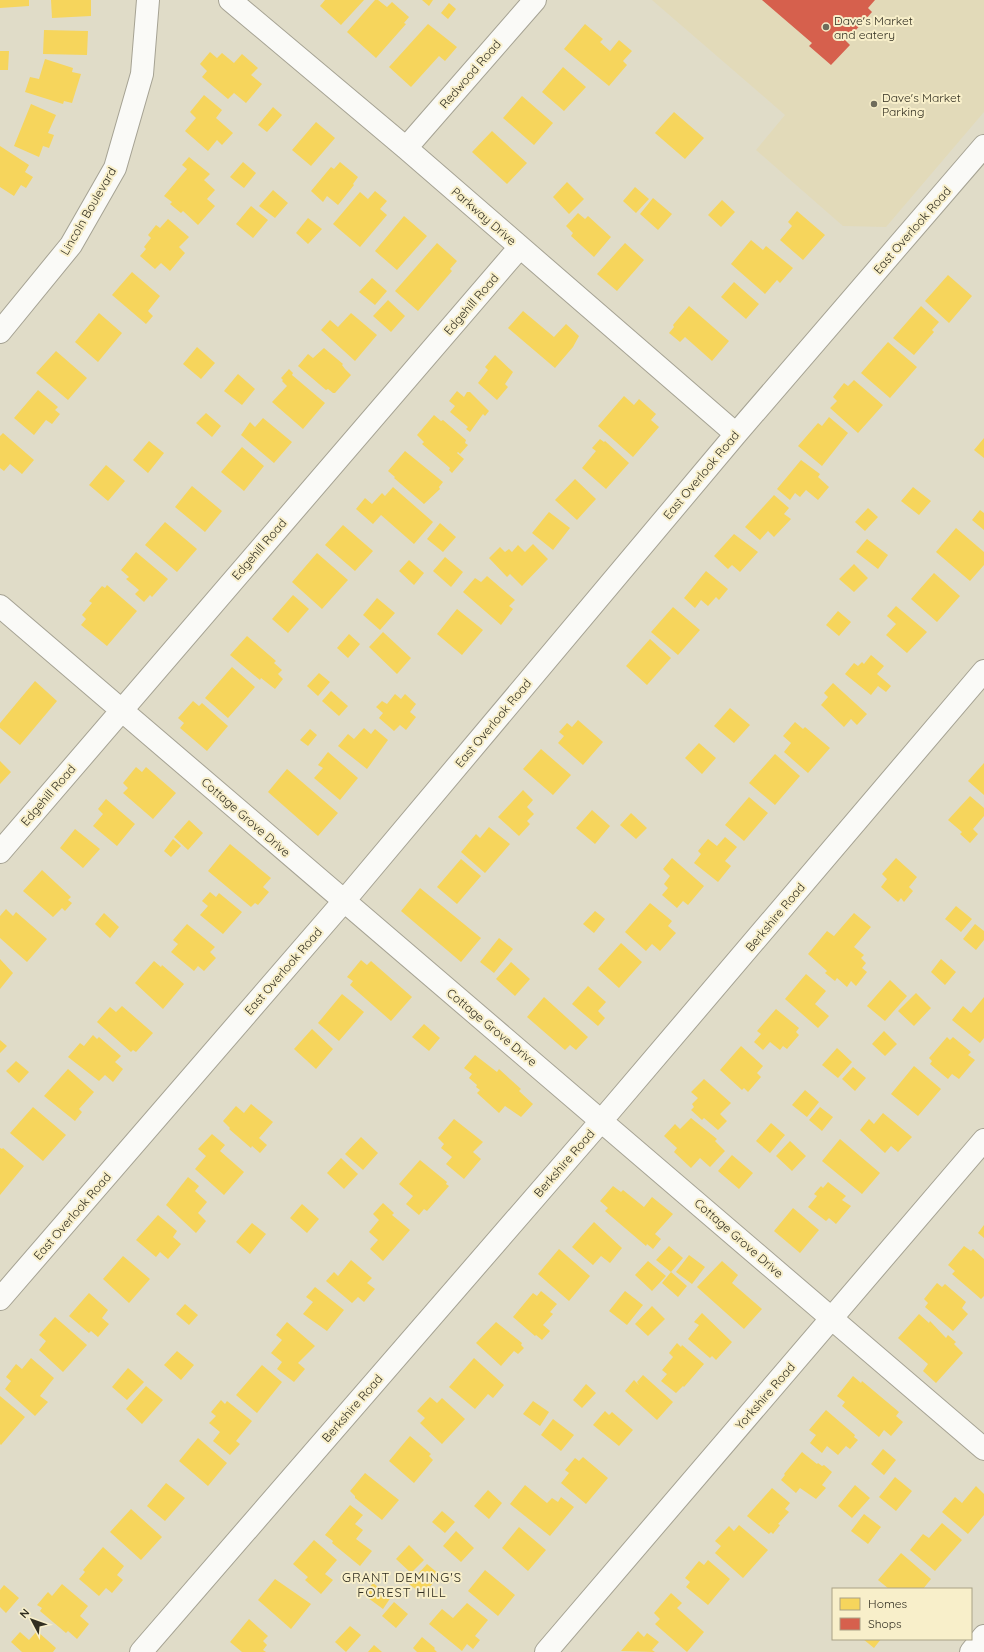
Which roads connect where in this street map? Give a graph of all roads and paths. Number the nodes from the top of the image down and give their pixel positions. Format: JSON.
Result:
{"nodes":[{"id":1,"x":148,"y":0,"type":"edge"},
{"id":2,"x":230,"y":0,"type":"edge"},
{"id":3,"x":535,"y":0,"type":"edge"},
{"id":4,"x":984,"y":146,"type":"edge"},
{"id":5,"x":406,"y":148,"type":"junction"},
{"id":6,"x":520,"y":248,"type":"junction"},
{"id":7,"x":0,"y":332,"type":"edge"},
{"id":8,"x":736,"y":434,"type":"junction"},
{"id":9,"x":0,"y":606,"type":"edge"},
{"id":10,"x":984,"y":671,"type":"edge"},
{"id":11,"x":121,"y":710,"type":"junction"},
{"id":12,"x":0,"y":852,"type":"edge"},
{"id":13,"x":344,"y":901,"type":"junction"},
{"id":14,"x":602,"y":1120,"type":"junction"},
{"id":15,"x":984,"y":1140,"type":"edge"},
{"id":16,"x":0,"y":1299,"type":"edge"},
{"id":17,"x":832,"y":1318,"type":"junction"},
{"id":18,"x":984,"y":1449,"type":"edge"},
{"id":19,"x":984,"y":1636,"type":"edge"},
{"id":20,"x":141,"y":1652,"type":"edge"},
{"id":21,"x":546,"y":1652,"type":"edge"},
{"id":22,"x":970,"y":1652,"type":"edge"}],
"edges":[{"from":1,"to":7,"type":"street","name":"Lincoln Boulevard"},
{"from":2,"to":5,"type":"street","name":"Parkway Drive"},
{"from":3,"to":5,"type":"street","name":"Redwood Road"},
{"from":4,"to":8,"type":"street","name":"East Overlook Road"},
{"from":5,"to":6,"type":"street","name":"Parkway Drive"},
{"from":6,"to":8,"type":"street","name":"Parkway Drive"},
{"from":6,"to":11,"type":"street","name":"Edgehill Road"},
{"from":8,"to":13,"type":"street","name":"East Overlook Road"},
{"from":9,"to":11,"type":"street","name":"Cottage Grove Drive"},
{"from":10,"to":14,"type":"street","name":"Berkshire Road"},
{"from":11,"to":12,"type":"street","name":"Edgehill Road"},
{"from":11,"to":13,"type":"street","name":"Cottage Grove Drive"},
{"from":13,"to":14,"type":"street","name":"Cottage Grove Drive"},
{"from":13,"to":16,"type":"street","name":"East Overlook Road"},
{"from":14,"to":17,"type":"street","name":"Cottage Grove Drive"},
{"from":14,"to":20,"type":"street","name":"Berkshire Road"},
{"from":15,"to":17,"type":"street","name":"Yorkshire Road"},
{"from":17,"to":18,"type":"street","name":"Cottage Grove Drive"},
{"from":17,"to":21,"type":"street","name":"Yorkshire Road"},
{"from":19,"to":22,"type":"street"}]}
